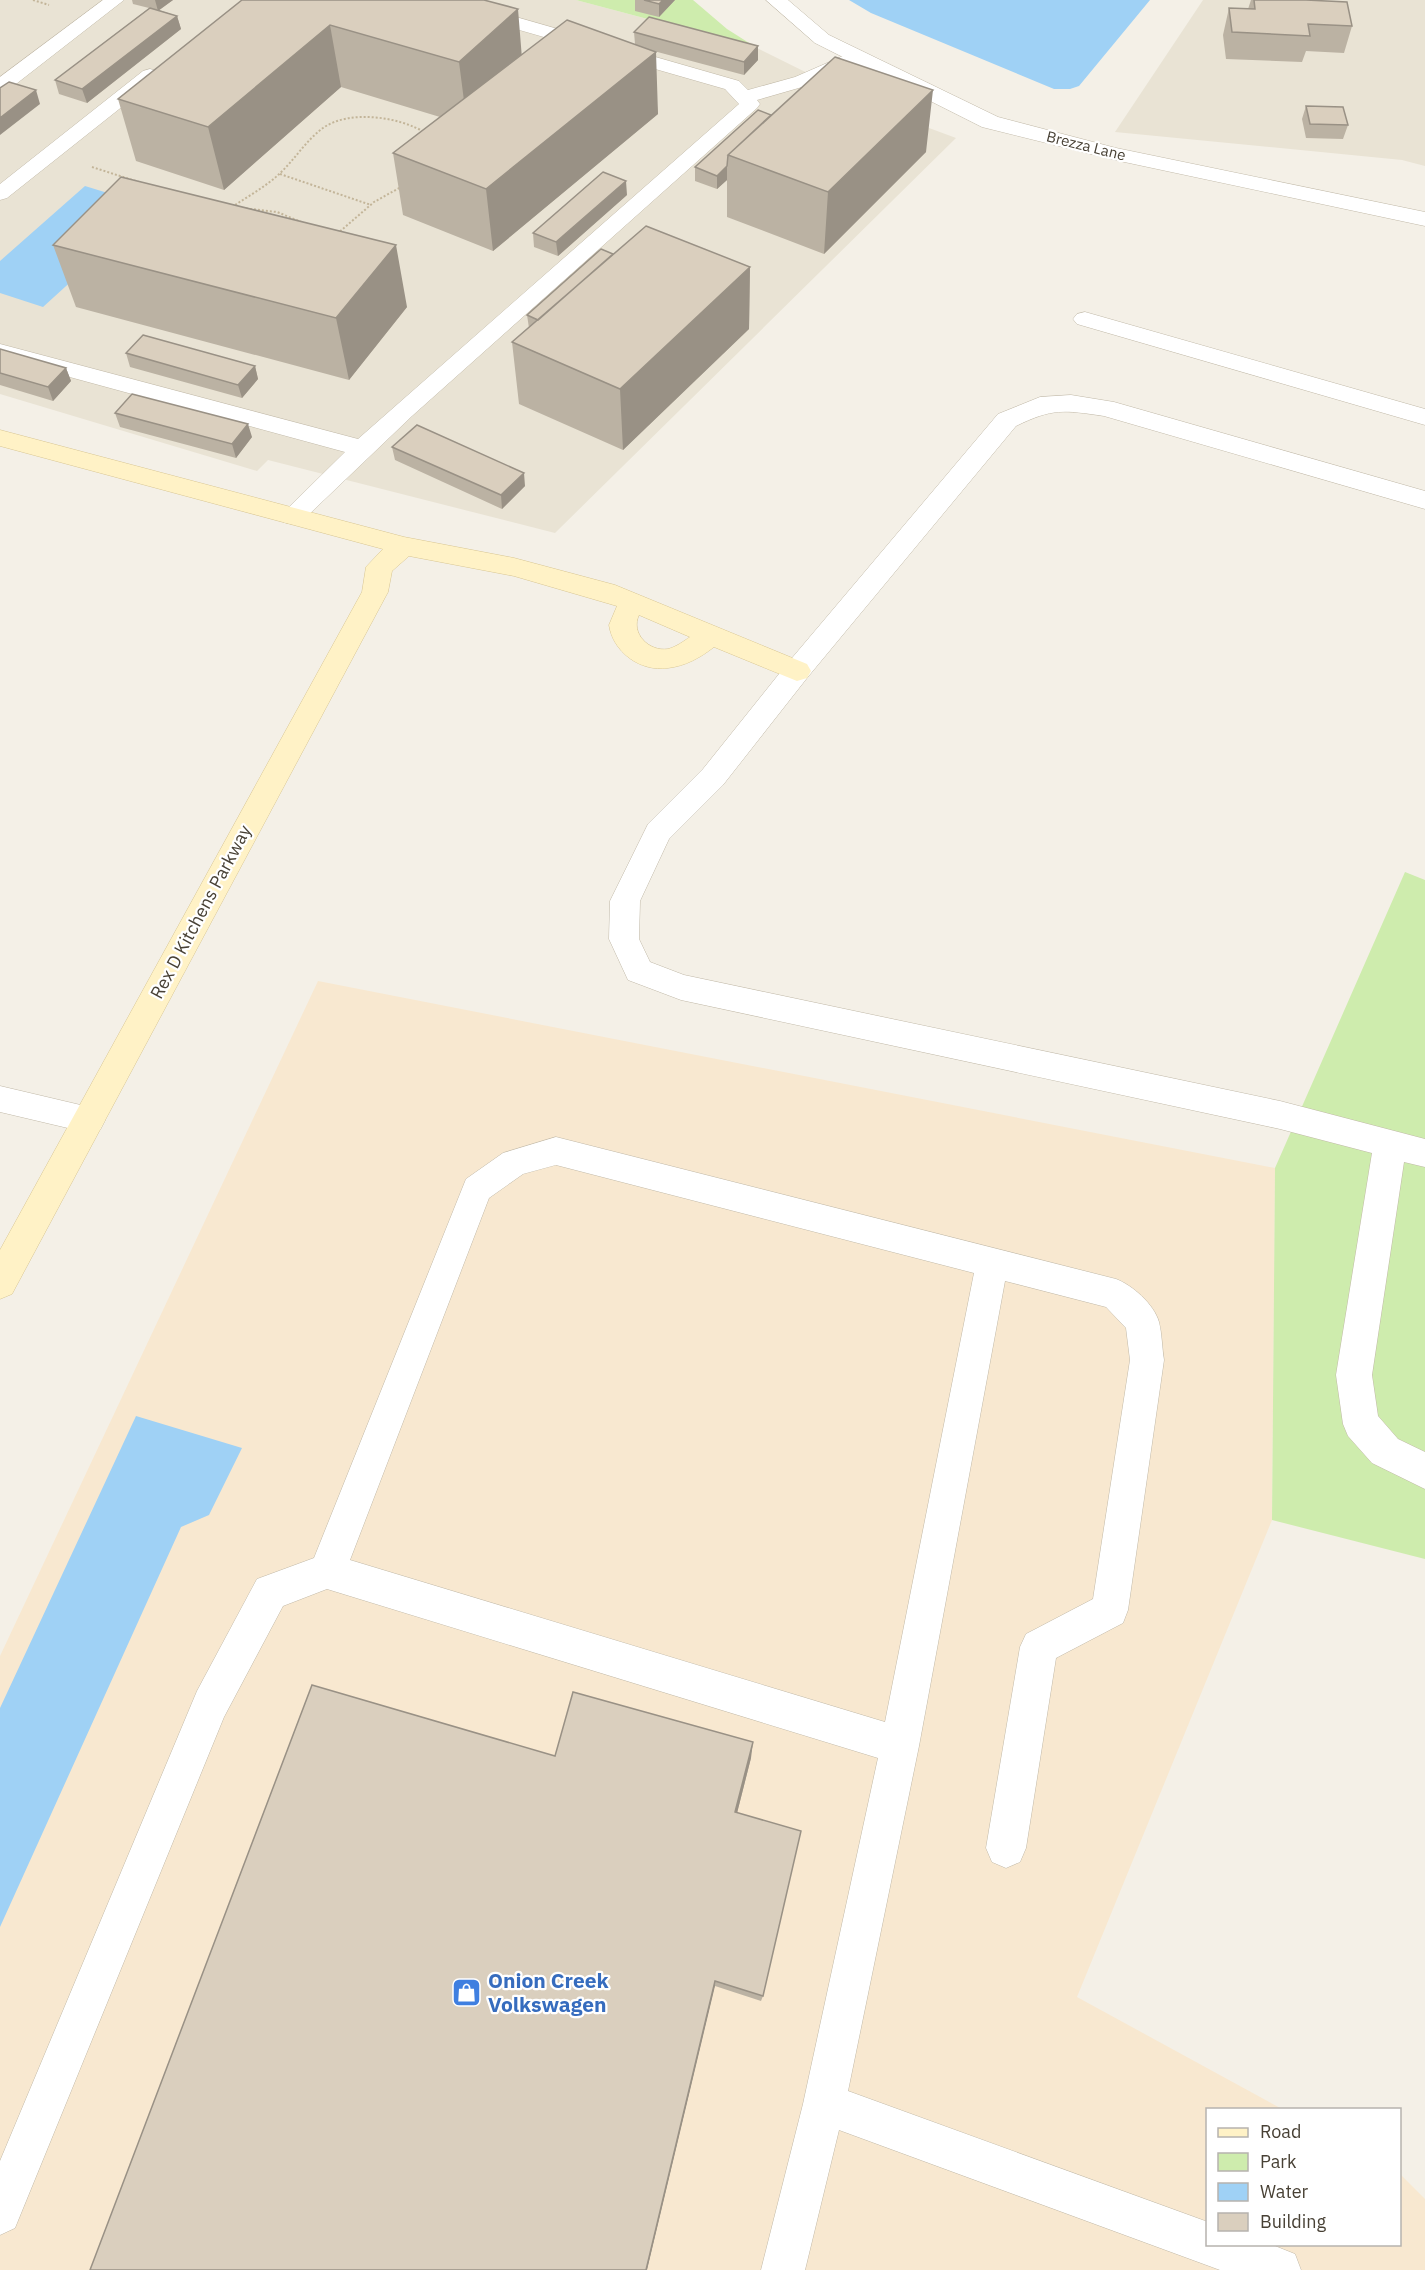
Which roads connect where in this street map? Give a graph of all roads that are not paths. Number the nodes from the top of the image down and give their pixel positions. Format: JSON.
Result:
{"nodes":[{"id":1,"x":115,"y":0,"type":"edge"},
{"id":2,"x":436,"y":0,"type":"edge"},
{"id":3,"x":776,"y":0,"type":"edge"},
{"id":4,"x":857,"y":57,"type":"junction"},
{"id":5,"x":164,"y":64,"type":"edge"},
{"id":6,"x":0,"y":87,"type":"edge"},
{"id":7,"x":744,"y":98,"type":"junction"},
{"id":8,"x":0,"y":194,"type":"edge"},
{"id":9,"x":1425,"y":219,"type":"edge"},
{"id":10,"x":1085,"y":319,"type":"dead end"},
{"id":11,"x":0,"y":351,"type":"edge"},
{"id":12,"x":1425,"y":417,"type":"edge"},
{"id":13,"x":0,"y":438,"type":"edge"},
{"id":14,"x":362,"y":448,"type":"junction"},
{"id":15,"x":1425,"y":500,"type":"edge"},
{"id":16,"x":292,"y":516,"type":"junction"},
{"id":17,"x":404,"y":546,"type":"junction"},
{"id":18,"x":635,"y":602,"type":"junction"},
{"id":19,"x":711,"y":635,"type":"junction"},
{"id":20,"x":797,"y":671,"type":"junction"},
{"id":21,"x":0,"y":1099,"type":"edge"},
{"id":22,"x":88,"y":1120,"type":"junction"},
{"id":23,"x":1390,"y":1143,"type":"junction"},
{"id":24,"x":1425,"y":1153,"type":"edge"},
{"id":25,"x":992,"y":1263,"type":"junction"},
{"id":26,"x":0,"y":1283,"type":"edge"},
{"id":27,"x":1425,"y":1471,"type":"edge"},
{"id":28,"x":327,"y":1571,"type":"junction"},
{"id":29,"x":900,"y":1746,"type":"junction"},
{"id":30,"x":1006,"y":1848,"type":"dead end"},
{"id":31,"x":824,"y":2104,"type":"junction"},
{"id":32,"x":0,"y":2212,"type":"edge"},
{"id":33,"x":1206,"y":2243,"type":"edge"},
{"id":34,"x":1213,"y":2246,"type":"edge"},
{"id":35,"x":783,"y":2270,"type":"edge"},
{"id":36,"x":1279,"y":2270,"type":"edge"}],
"edges":[{"from":1,"to":6,"type":"lane"},
{"from":2,"to":7,"type":"lane"},
{"from":3,"to":4,"type":"street","name":"Brezza Lane"},
{"from":4,"to":7,"type":"lane"},
{"from":4,"to":9,"type":"street","name":"Brezza Lane"},
{"from":5,"to":8,"type":"lane"},
{"from":7,"to":14,"type":"lane"},
{"from":10,"to":12,"type":"street"},
{"from":11,"to":14,"type":"lane"},
{"from":13,"to":16,"type":"street"},
{"from":14,"to":16,"type":"lane"},
{"from":15,"to":20,"type":"street"},
{"from":16,"to":17,"type":"street"},
{"from":17,"to":18,"type":"street"},
{"from":17,"to":22,"type":"street","name":"Rex D Kitchens Parkway"},
{"from":18,"to":19,"type":"street"},
{"from":18,"to":19,"type":"street"},
{"from":19,"to":20,"type":"street"},
{"from":20,"to":23,"type":"street"},
{"from":21,"to":22,"type":"lane"},
{"from":22,"to":26,"type":"street","name":"Rex D Kitchens Parkway"},
{"from":23,"to":24,"type":"street"},
{"from":23,"to":27,"type":"street"},
{"from":25,"to":28,"type":"lane"},
{"from":25,"to":29,"type":"lane"},
{"from":25,"to":30,"type":"lane"},
{"from":28,"to":29,"type":"lane"},
{"from":28,"to":32,"type":"lane"},
{"from":29,"to":31,"type":"lane"},
{"from":31,"to":33,"type":"lane"},
{"from":31,"to":35,"type":"lane"},
{"from":34,"to":36,"type":"lane"}]}
